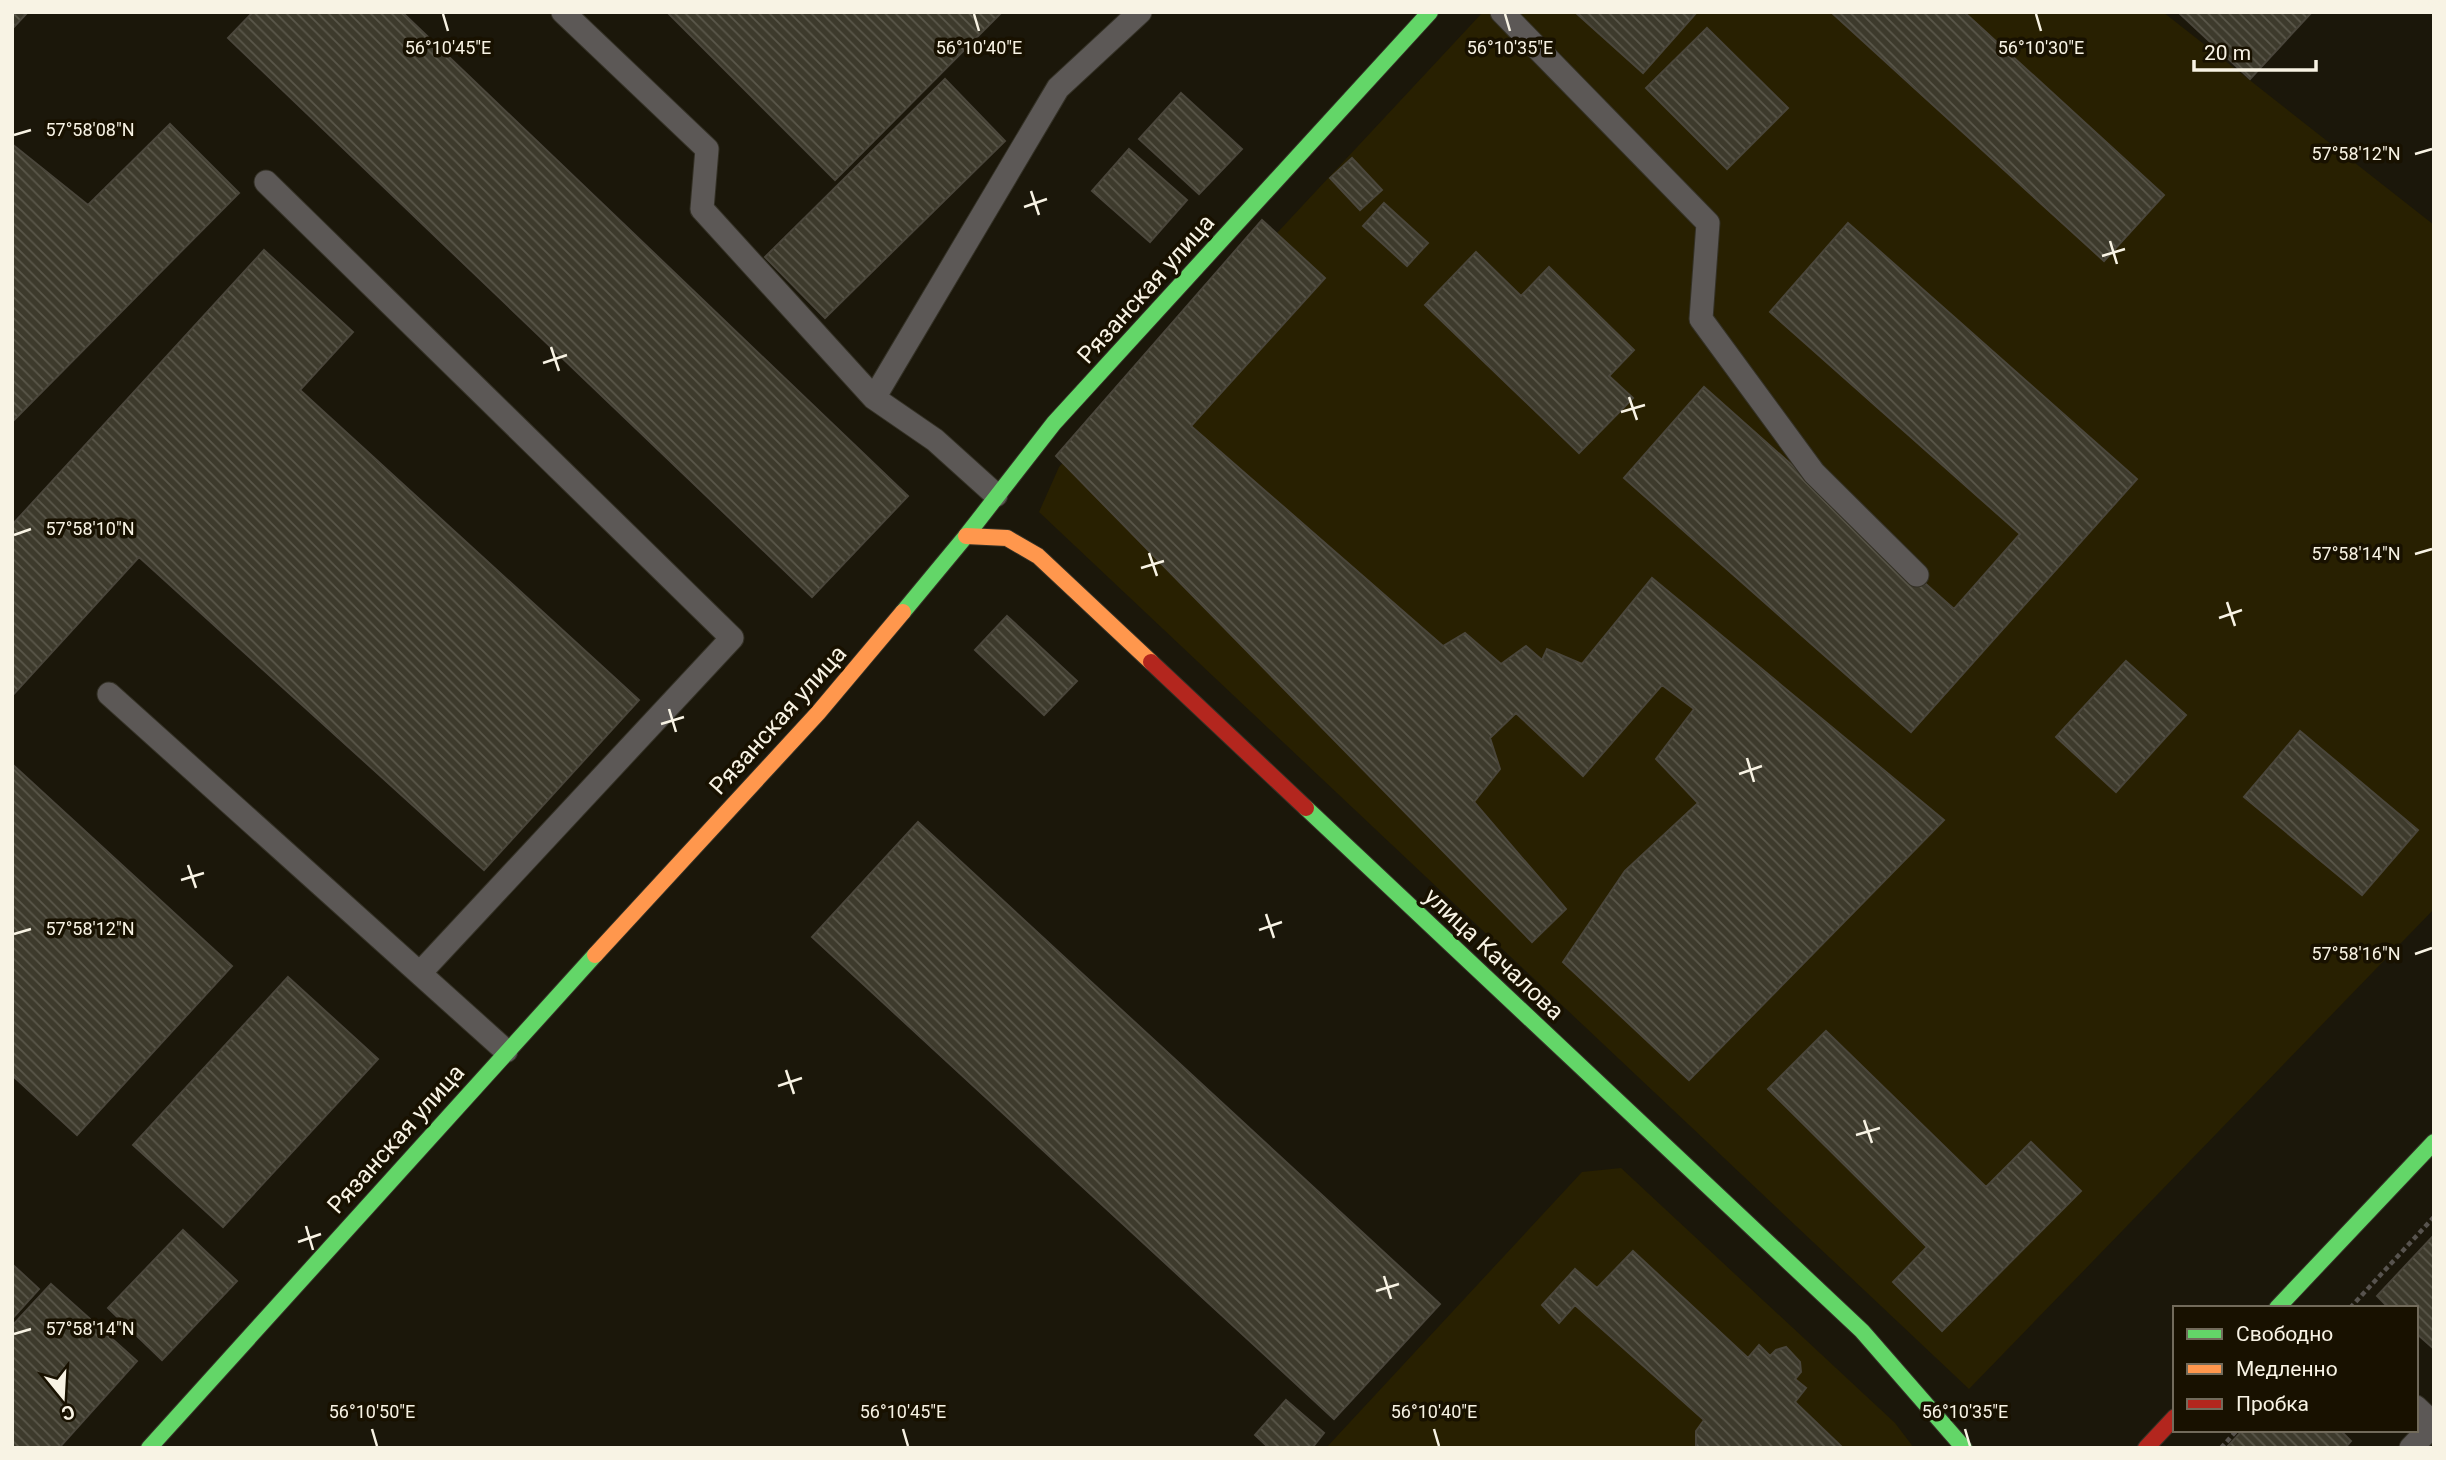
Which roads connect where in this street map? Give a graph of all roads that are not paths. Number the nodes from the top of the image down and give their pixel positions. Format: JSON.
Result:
{"nodes":[{"id":1,"x":563,"y":12,"type":"edge"},
{"id":2,"x":1140,"y":12,"type":"edge"},
{"id":3,"x":1430,"y":12,"type":"edge"},
{"id":4,"x":1502,"y":12,"type":"edge"},
{"id":5,"x":266,"y":182,"type":"dead end"},
{"id":6,"x":874,"y":398,"type":"junction"},
{"id":7,"x":996,"y":495,"type":"junction"},
{"id":8,"x":966,"y":536,"type":"junction"},
{"id":9,"x":1917,"y":575,"type":"dead end"},
{"id":10,"x":109,"y":694,"type":"dead end"},
{"id":11,"x":419,"y":973,"type":"junction"},
{"id":12,"x":506,"y":1051,"type":"junction"},
{"id":13,"x":2434,"y":1142,"type":"edge"},
{"id":14,"x":2294,"y":1289,"type":"junction"},
{"id":15,"x":2279,"y":1306,"type":"edge"},
{"id":16,"x":2311,"y":1306,"type":"edge"},
{"id":17,"x":2418,"y":1409,"type":"edge"},
{"id":18,"x":2173,"y":1419,"type":"edge"},
{"id":19,"x":149,"y":1448,"type":"edge"},
{"id":20,"x":1964,"y":1448,"type":"edge"},
{"id":21,"x":2146,"y":1448,"type":"edge"},
{"id":22,"x":2410,"y":1448,"type":"edge"}],
"edges":[{"from":1,"to":6,"type":"lane"},
{"from":2,"to":6,"type":"lane"},
{"from":3,"to":7,"type":"main road","name":"Рязанская улица"},
{"from":4,"to":9,"type":"lane"},
{"from":5,"to":11,"type":"lane"},
{"from":6,"to":7,"type":"lane"},
{"from":7,"to":8,"type":"main road","name":"Рязанская улица"},
{"from":8,"to":12,"type":"main road","name":"Рязанская улица"},
{"from":8,"to":20,"type":"main road","name":"улица Качалова"},
{"from":10,"to":11,"type":"lane"},
{"from":11,"to":12,"type":"lane"},
{"from":12,"to":19,"type":"main road","name":"Рязанская улица"},
{"from":13,"to":14,"type":"main road"},
{"from":14,"to":15,"type":"main road"},
{"from":14,"to":16,"type":"lane"},
{"from":17,"to":22,"type":"lane"},
{"from":18,"to":21,"type":"main road"}]}
